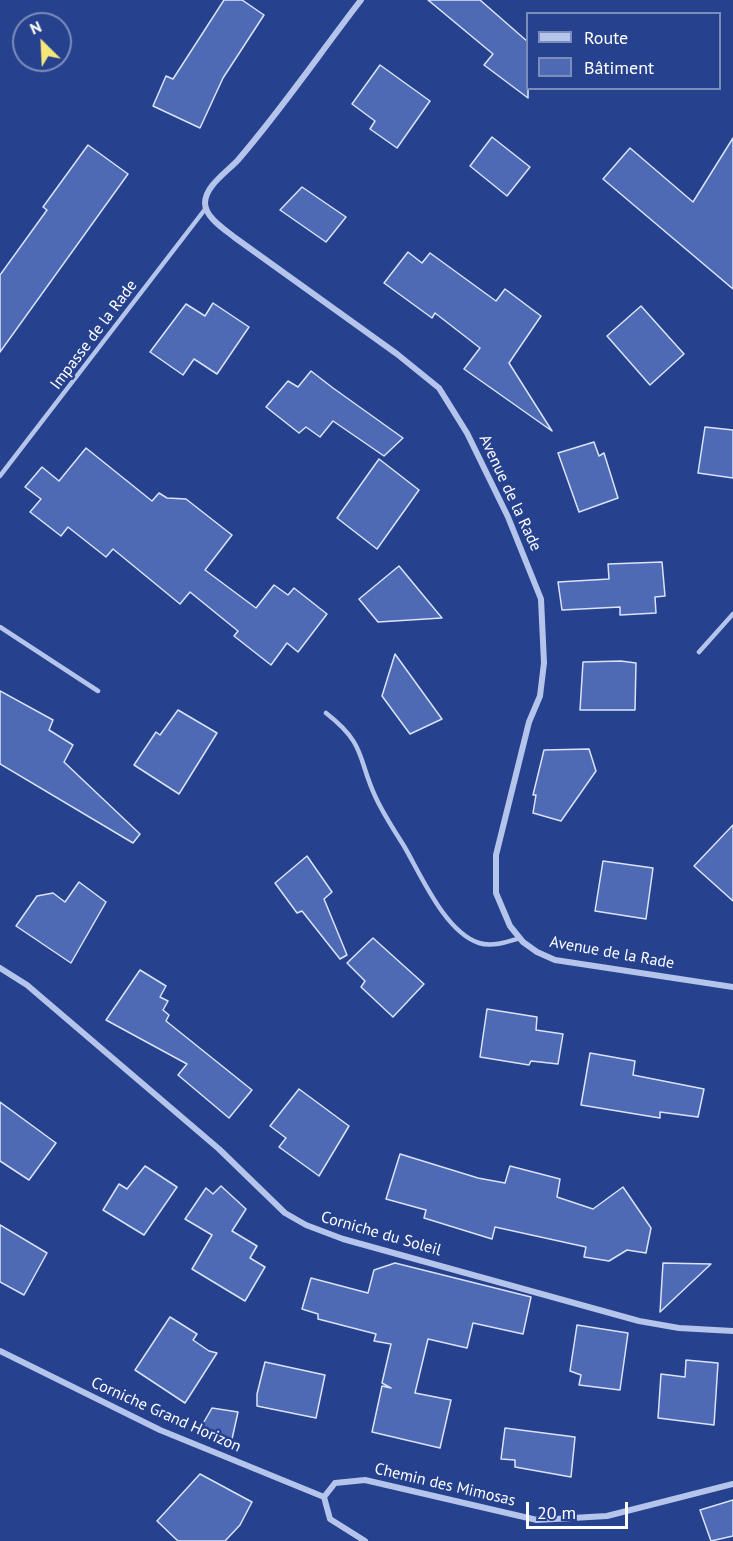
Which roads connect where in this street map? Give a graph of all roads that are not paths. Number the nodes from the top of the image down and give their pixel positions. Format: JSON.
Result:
{"nodes":[{"id":1,"x":361,"y":0,"type":"edge"},
{"id":2,"x":206,"y":208,"type":"junction"},
{"id":3,"x":0,"y":476,"type":"edge"},
{"id":4,"x":733,"y":614,"type":"edge"},
{"id":5,"x":0,"y":627,"type":"edge"},
{"id":6,"x":699,"y":652,"type":"dead end"},
{"id":7,"x":98,"y":691,"type":"dead end"},
{"id":8,"x":327,"y":713,"type":"dead end"},
{"id":9,"x":520,"y":938,"type":"junction"},
{"id":10,"x":0,"y":968,"type":"edge"},
{"id":11,"x":733,"y":987,"type":"edge"},
{"id":12,"x":733,"y":1331,"type":"edge"},
{"id":13,"x":0,"y":1351,"type":"edge"},
{"id":14,"x":733,"y":1484,"type":"edge"},
{"id":15,"x":324,"y":1497,"type":"junction"},
{"id":16,"x":365,"y":1541,"type":"edge"}],
"edges":[{"from":1,"to":2,"type":"street"},
{"from":2,"to":3,"type":"lane","name":"Impasse de la Rade"},
{"from":2,"to":9,"type":"street","name":"Avenue de la Rade"},
{"from":4,"to":6,"type":"lane"},
{"from":5,"to":7,"type":"lane"},
{"from":8,"to":9,"type":"lane"},
{"from":9,"to":11,"type":"street","name":"Avenue de la Rade"},
{"from":10,"to":12,"type":"street","name":"Corniche du Soleil"},
{"from":13,"to":15,"type":"street","name":"Corniche Grand Horizon"},
{"from":14,"to":15,"type":"street","name":"Chemin des Mimosas"},
{"from":15,"to":16,"type":"street"}]}
